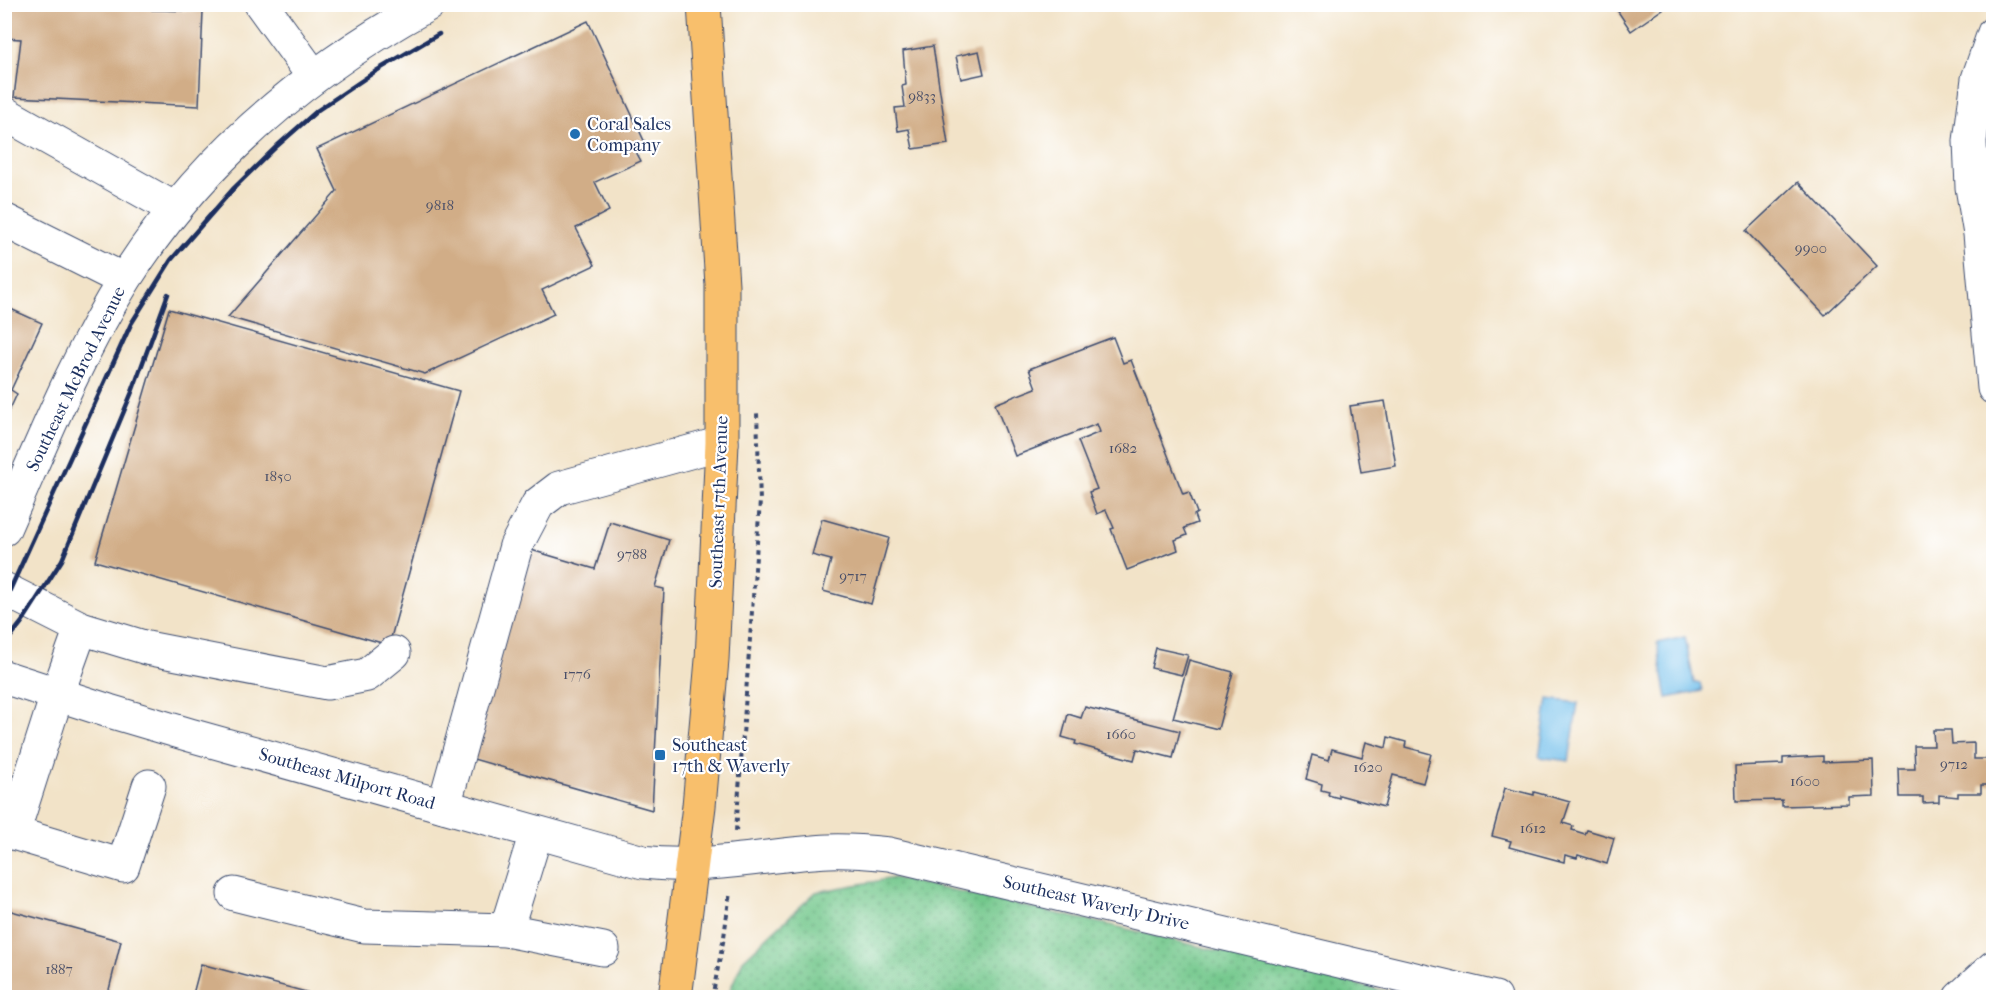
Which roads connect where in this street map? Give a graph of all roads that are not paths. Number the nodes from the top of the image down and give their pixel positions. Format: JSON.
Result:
{"nodes":[{"id":1,"x":261,"y":4,"type":"edge"},
{"id":2,"x":429,"y":4,"type":"edge"},
{"id":3,"x":704,"y":4,"type":"edge"},
{"id":4,"x":1994,"y":33,"type":"edge"},
{"id":5,"x":314,"y":76,"type":"junction"},
{"id":6,"x":4,"y":113,"type":"edge"},
{"id":7,"x":175,"y":209,"type":"junction"},
{"id":8,"x":4,"y":220,"type":"edge"},
{"id":9,"x":124,"y":280,"type":"junction"},
{"id":10,"x":1994,"y":388,"type":"edge"},
{"id":11,"x":722,"y":443,"type":"junction"},
{"id":12,"x":4,"y":529,"type":"edge"},
{"id":13,"x":4,"y":589,"type":"edge"},
{"id":14,"x":81,"y":628,"type":"junction"},
{"id":15,"x":394,"y":653,"type":"dead end"},
{"id":16,"x":4,"y":677,"type":"edge"},
{"id":17,"x":57,"y":695,"type":"junction"},
{"id":18,"x":149,"y":786,"type":"dead end"},
{"id":19,"x":444,"y":806,"type":"junction"},
{"id":20,"x":536,"y":833,"type":"junction"},
{"id":21,"x":692,"y":863,"type":"junction"},
{"id":22,"x":234,"y":894,"type":"dead end"},
{"id":23,"x":506,"y":930,"type":"junction"},
{"id":24,"x":603,"y":949,"type":"dead end"},
{"id":25,"x":1994,"y":967,"type":"edge"},
{"id":26,"x":675,"y":998,"type":"edge"},
{"id":27,"x":1495,"y":998,"type":"edge"},
{"id":28,"x":1960,"y":998,"type":"edge"}],
"edges":[{"from":1,"to":5,"type":"street"},
{"from":2,"to":5,"type":"street","name":"Southeast McBrod Avenue"},
{"from":3,"to":11,"type":"main road","name":"Southeast 17th Avenue"},
{"from":4,"to":10,"type":"street"},
{"from":5,"to":7,"type":"street","name":"Southeast McBrod Avenue"},
{"from":6,"to":7,"type":"street"},
{"from":7,"to":9,"type":"street","name":"Southeast McBrod Avenue"},
{"from":8,"to":9,"type":"street"},
{"from":9,"to":12,"type":"street","name":"Southeast McBrod Avenue"},
{"from":11,"to":19,"type":"street"},
{"from":11,"to":21,"type":"main road","name":"Southeast 17th Avenue"},
{"from":13,"to":14,"type":"street"},
{"from":14,"to":15,"type":"street"},
{"from":14,"to":17,"type":"street"},
{"from":16,"to":17,"type":"street","name":"Southeast Milport Road"},
{"from":17,"to":18,"type":"street"},
{"from":17,"to":19,"type":"street","name":"Southeast Milport Road"},
{"from":19,"to":20,"type":"street","name":"Southeast Milport Road"},
{"from":20,"to":21,"type":"street","name":"Southeast Milport Road"},
{"from":20,"to":23,"type":"street"},
{"from":21,"to":26,"type":"main road","name":"Southeast 17th Avenue"},
{"from":21,"to":27,"type":"street","name":"Southeast Waverly Drive"},
{"from":22,"to":23,"type":"street"},
{"from":23,"to":24,"type":"street"},
{"from":25,"to":28,"type":"street"}]}
